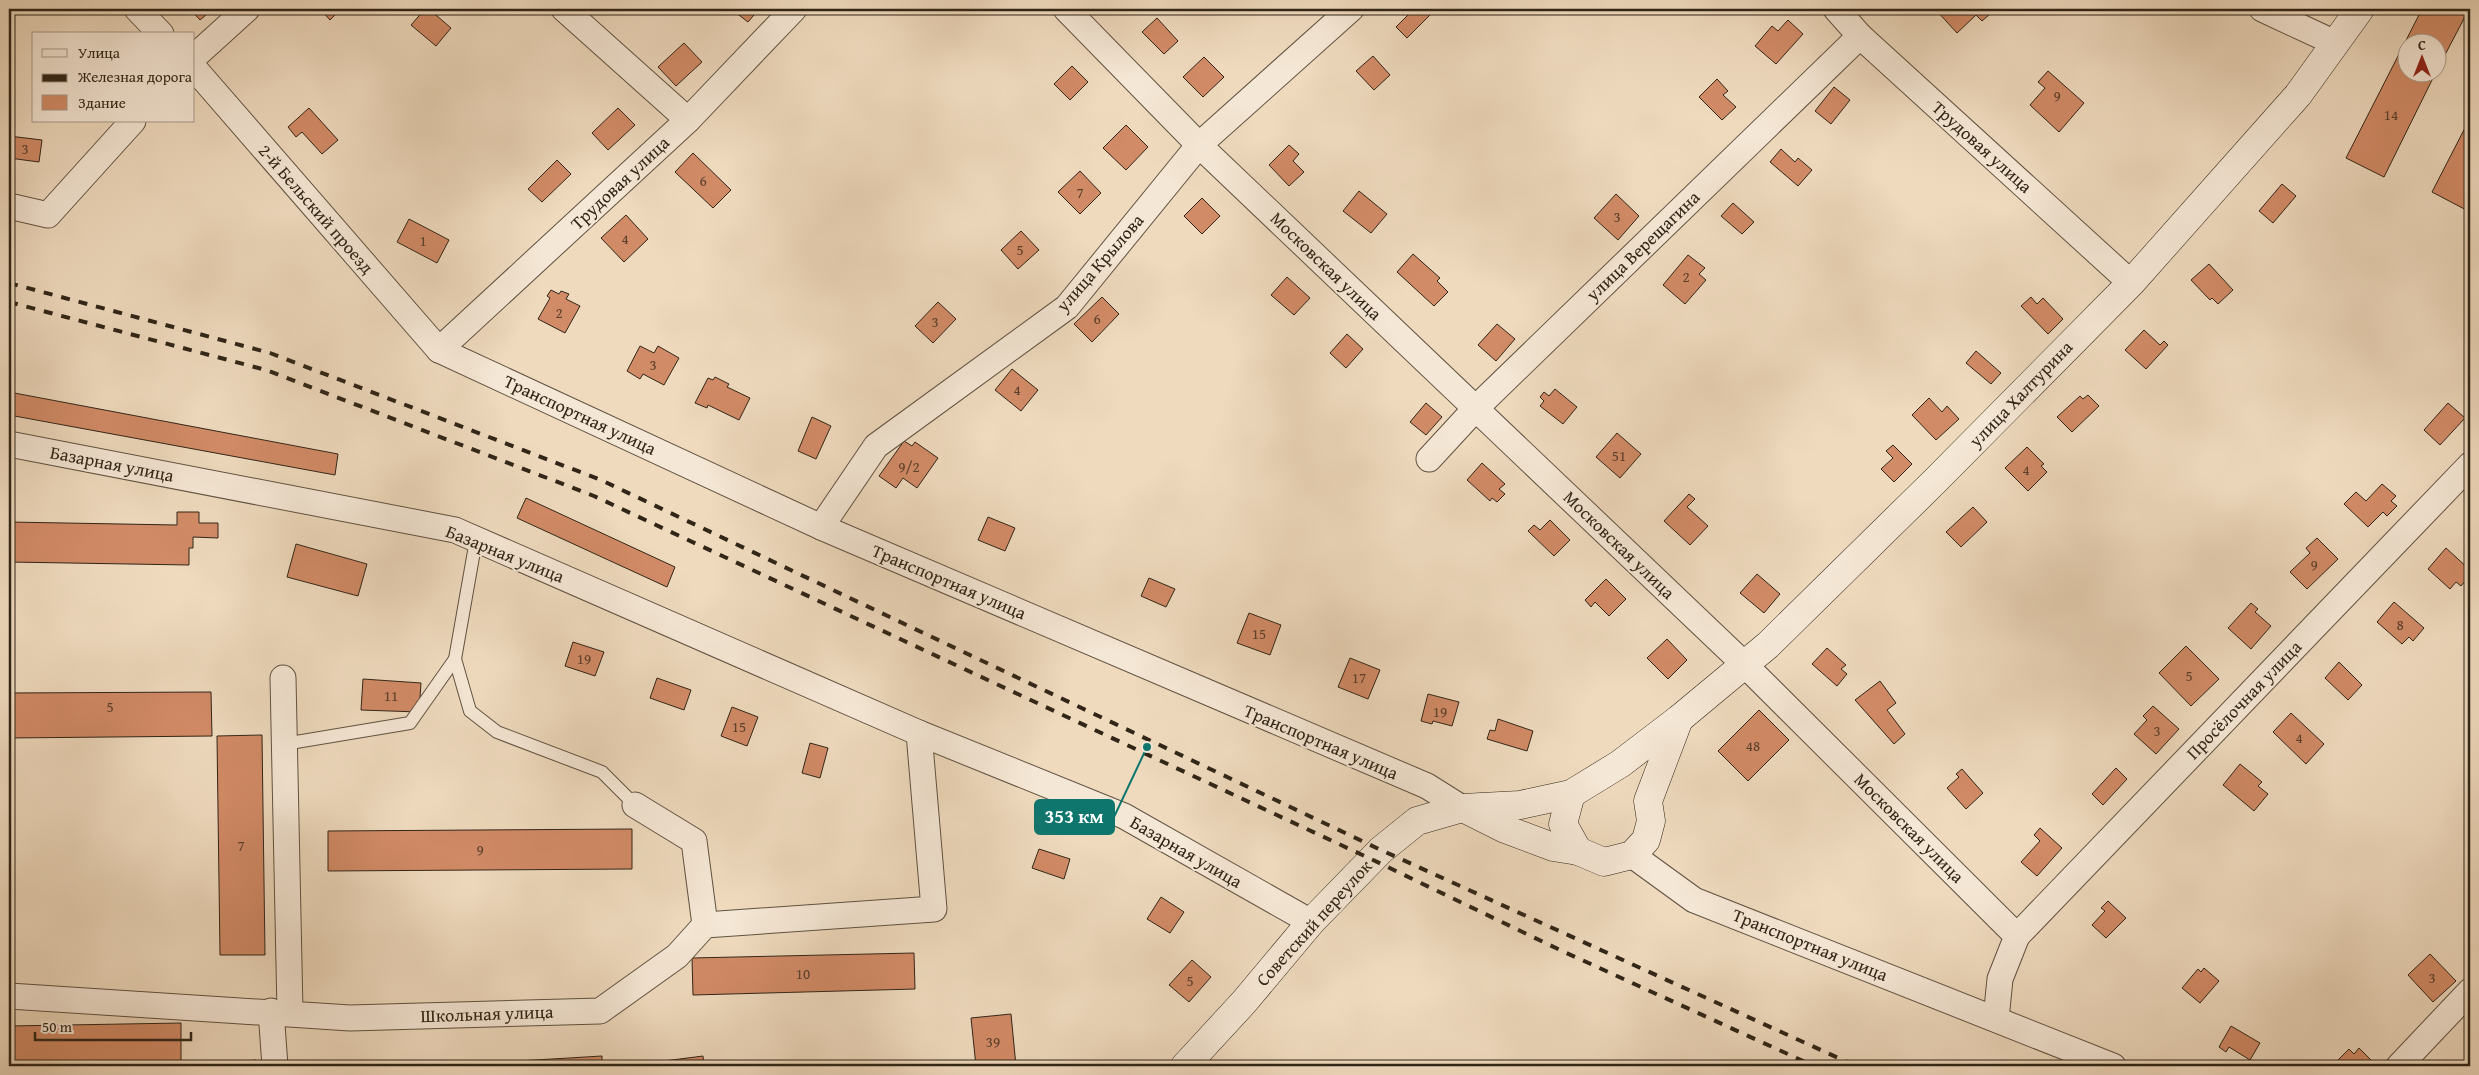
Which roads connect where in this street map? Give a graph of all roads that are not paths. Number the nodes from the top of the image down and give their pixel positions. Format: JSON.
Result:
{"nodes":[{"id":1,"x":137,"y":9,"type":"edge"},
{"id":2,"x":247,"y":9,"type":"edge"},
{"id":3,"x":564,"y":9,"type":"edge"},
{"id":4,"x":794,"y":9,"type":"edge"},
{"id":5,"x":1066,"y":9,"type":"edge"},
{"id":6,"x":1351,"y":9,"type":"edge"},
{"id":7,"x":1836,"y":9,"type":"edge"},
{"id":8,"x":2262,"y":9,"type":"edge"},
{"id":9,"x":2360,"y":9,"type":"edge"},
{"id":10,"x":159,"y":32,"type":"edge"},
{"id":11,"x":1860,"y":36,"type":"junction"},
{"id":12,"x":2335,"y":43,"type":"junction"},
{"id":13,"x":195,"y":56,"type":"edge"},
{"id":14,"x":195,"y":69,"type":"edge"},
{"id":15,"x":688,"y":120,"type":"junction"},
{"id":16,"x":132,"y":122,"type":"edge"},
{"id":17,"x":1199,"y":146,"type":"junction"},
{"id":18,"x":9,"y":206,"type":"edge"},
{"id":19,"x":2131,"y":283,"type":"junction"},
{"id":20,"x":439,"y":350,"type":"junction"},
{"id":21,"x":1476,"y":408,"type":"junction"},
{"id":22,"x":9,"y":444,"type":"edge"},
{"id":23,"x":1429,"y":459,"type":"dead end"},
{"id":24,"x":2470,"y":465,"type":"edge"},
{"id":25,"x":821,"y":527,"type":"junction"},
{"id":26,"x":476,"y":540,"type":"junction"},
{"id":27,"x":455,"y":659,"type":"junction"},
{"id":28,"x":1745,"y":665,"type":"junction"},
{"id":29,"x":283,"y":678,"type":"dead end"},
{"id":30,"x":1679,"y":719,"type":"junction"},
{"id":31,"x":919,"y":733,"type":"junction"},
{"id":32,"x":284,"y":744,"type":"junction"},
{"id":33,"x":1600,"y":775,"type":"junction"},
{"id":34,"x":1571,"y":794,"type":"junction"},
{"id":35,"x":1648,"y":801,"type":"junction"},
{"id":36,"x":634,"y":804,"type":"joint"},
{"id":37,"x":1462,"y":808,"type":"junction"},
{"id":38,"x":1578,"y":852,"type":"junction"},
{"id":39,"x":1632,"y":855,"type":"junction"},
{"id":40,"x":1311,"y":922,"type":"junction"},
{"id":41,"x":705,"y":925,"type":"junction"},
{"id":42,"x":2017,"y":936,"type":"junction"},
{"id":43,"x":2470,"y":991,"type":"edge"},
{"id":44,"x":9,"y":996,"type":"edge"},
{"id":45,"x":280,"y":1012,"type":"junction"},
{"id":46,"x":1996,"y":1019,"type":"junction"},
{"id":47,"x":275,"y":1066,"type":"edge"},
{"id":48,"x":1186,"y":1066,"type":"edge"},
{"id":49,"x":2113,"y":1066,"type":"edge"},
{"id":50,"x":2399,"y":1066,"type":"edge"}],
"edges":[{"from":1,"to":10,"type":"street"},
{"from":2,"to":13,"type":"street"},
{"from":3,"to":15,"type":"street"},
{"from":4,"to":15,"type":"street","name":"Трудовая улица"},
{"from":5,"to":17,"type":"street","name":"Московская улица"},
{"from":6,"to":17,"type":"street","name":"улица Крылова"},
{"from":7,"to":11,"type":"street","name":"Трудовая улица"},
{"from":8,"to":12,"type":"street"},
{"from":9,"to":12,"type":"main road","name":"улица Халтурина"},
{"from":11,"to":19,"type":"street","name":"Трудовая улица"},
{"from":11,"to":21,"type":"street","name":"улица Верещагина"},
{"from":12,"to":19,"type":"main road","name":"улица Халтурина"},
{"from":14,"to":20,"type":"street","name":"2-й Бельский проезд"},
{"from":15,"to":20,"type":"street","name":"Трудовая улица"},
{"from":16,"to":18,"type":"street"},
{"from":17,"to":21,"type":"street","name":"Московская улица"},
{"from":17,"to":25,"type":"street","name":"улица Крылова"},
{"from":19,"to":28,"type":"main road","name":"улица Халтурина"},
{"from":20,"to":25,"type":"street","name":"Транспортная улица"},
{"from":21,"to":23,"type":"street","name":"улица Верещагина"},
{"from":21,"to":28,"type":"street","name":"Московская улица"},
{"from":22,"to":26,"type":"street","name":"Базарная улица"},
{"from":24,"to":42,"type":"street","name":"Просёлочная улица"},
{"from":25,"to":37,"type":"street","name":"Транспортная улица"},
{"from":26,"to":27,"type":"lane"},
{"from":26,"to":31,"type":"street","name":"Базарная улица"},
{"from":27,"to":32,"type":"lane"},
{"from":27,"to":36,"type":"lane"},
{"from":28,"to":30,"type":"main road","name":"улица Халтурина"},
{"from":28,"to":42,"type":"street","name":"Московская улица"},
{"from":29,"to":32,"type":"street"},
{"from":30,"to":33,"type":"main road","name":"улица Халтурина"},
{"from":30,"to":35,"type":"main road"},
{"from":31,"to":40,"type":"street","name":"Базарная улица"},
{"from":31,"to":41,"type":"street"},
{"from":32,"to":45,"type":"street"},
{"from":33,"to":34,"type":"main road"},
{"from":33,"to":35,"type":"main road"},
{"from":34,"to":37,"type":"main road","name":"Советский переулок"},
{"from":34,"to":38,"type":"main road"},
{"from":35,"to":39,"type":"main road"},
{"from":36,"to":41,"type":"street"},
{"from":37,"to":38,"type":"main road"},
{"from":37,"to":40,"type":"main road","name":"Советский переулок"},
{"from":38,"to":39,"type":"main road"},
{"from":39,"to":46,"type":"street","name":"Транспортная улица"},
{"from":40,"to":48,"type":"main road","name":"Советский переулок"},
{"from":41,"to":45,"type":"street","name":"Школьная улица"},
{"from":42,"to":46,"type":"street"},
{"from":43,"to":50,"type":"street"},
{"from":44,"to":45,"type":"street","name":"Школьная улица"},
{"from":45,"to":47,"type":"street"},
{"from":46,"to":49,"type":"street"}]}
